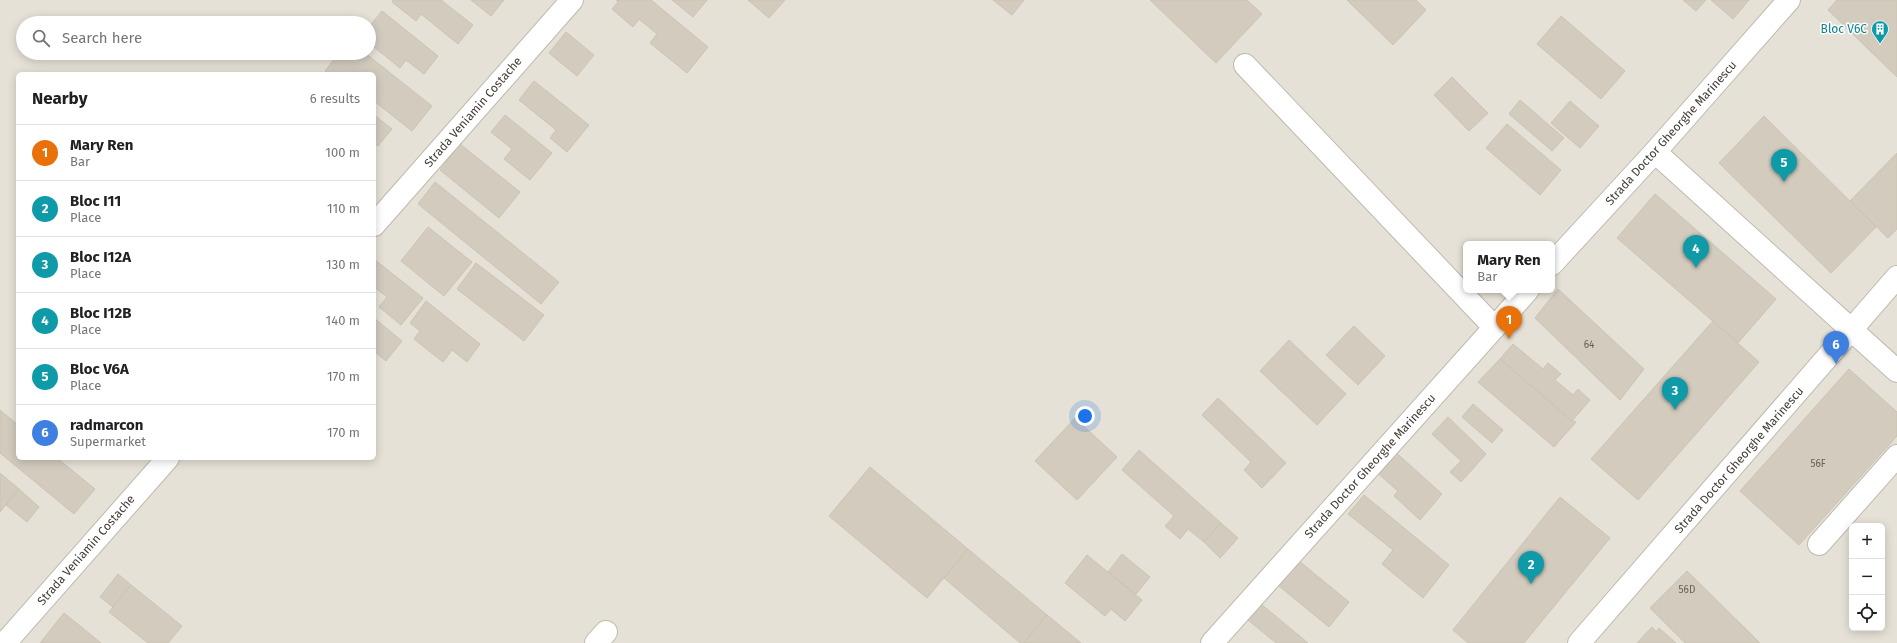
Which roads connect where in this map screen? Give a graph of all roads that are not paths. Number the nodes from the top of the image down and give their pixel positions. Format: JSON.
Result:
{"nodes":[{"id":1,"x":572,"y":0,"type":"edge"},
{"id":2,"x":1789,"y":0,"type":"edge"},
{"id":3,"x":1245,"y":65,"type":"dead end"},
{"id":4,"x":1655,"y":152,"type":"junction"},
{"id":5,"x":376,"y":223,"type":"edge"},
{"id":6,"x":1555,"y":261,"type":"edge"},
{"id":7,"x":1897,"y":277,"type":"edge"},
{"id":8,"x":1525,"y":293,"type":"edge"},
{"id":9,"x":1494,"y":327,"type":"junction"},
{"id":10,"x":1853,"y":330,"type":"junction"},
{"id":11,"x":1897,"y":371,"type":"edge"},
{"id":12,"x":1897,"y":456,"type":"edge"},
{"id":13,"x":166,"y":460,"type":"edge"},
{"id":14,"x":1819,"y":544,"type":"dead end"},
{"id":15,"x":5,"y":643,"type":"edge"},
{"id":16,"x":1212,"y":643,"type":"edge"},
{"id":17,"x":1579,"y":643,"type":"edge"}],
"edges":[{"from":1,"to":5,"type":"street","name":"Strada Veniamin Costache"},
{"from":2,"to":4,"type":"street","name":"Strada Doctor Gheorghe Marinescu"},
{"from":3,"to":9,"type":"street"},
{"from":4,"to":6,"type":"street","name":"Strada Doctor Gheorghe Marinescu"},
{"from":4,"to":10,"type":"street"},
{"from":7,"to":10,"type":"street","name":"Strada Doctor Gheorghe Marinescu"},
{"from":8,"to":9,"type":"street","name":"Strada Doctor Gheorghe Marinescu"},
{"from":9,"to":16,"type":"street","name":"Strada Doctor Gheorghe Marinescu"},
{"from":10,"to":11,"type":"street"},
{"from":10,"to":17,"type":"street","name":"Strada Doctor Gheorghe Marinescu"},
{"from":12,"to":14,"type":"street"},
{"from":13,"to":15,"type":"street","name":"Strada Veniamin Costache"}]}
